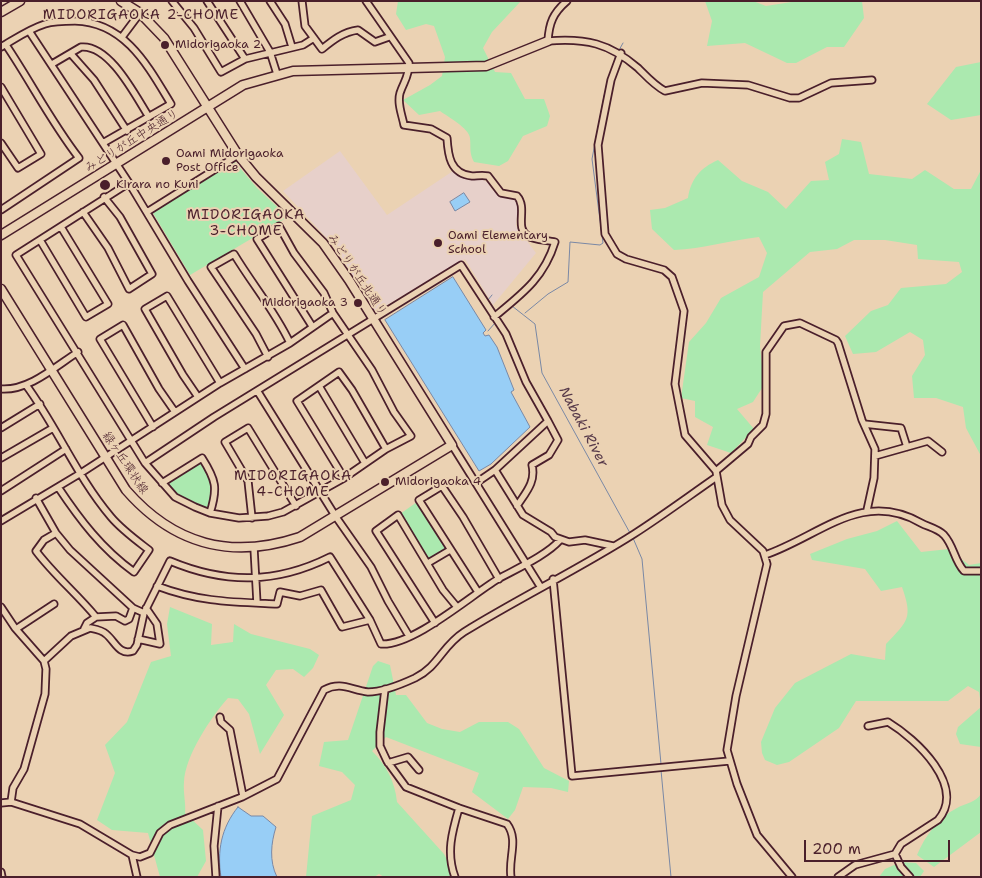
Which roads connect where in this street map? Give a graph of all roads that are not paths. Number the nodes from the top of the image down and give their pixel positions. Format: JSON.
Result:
{"nodes":[{"id":1,"x":20,"y":1,"type":"edge"},
{"id":2,"x":121,"y":1,"type":"edge"},
{"id":3,"x":172,"y":1,"type":"edge"},
{"id":4,"x":207,"y":1,"type":"edge"},
{"id":5,"x":240,"y":1,"type":"edge"},
{"id":6,"x":270,"y":1,"type":"edge"},
{"id":7,"x":302,"y":1,"type":"edge"},
{"id":8,"x":366,"y":1,"type":"edge"},
{"id":9,"x":567,"y":1,"type":"edge"},
{"id":10,"x":1,"y":12,"type":"edge"},
{"id":11,"x":140,"y":13,"type":"junction"},
{"id":12,"x":29,"y":31,"type":"junction"},
{"id":13,"x":122,"y":37,"type":"junction"},
{"id":14,"x":389,"y":37,"type":"junction"},
{"id":15,"x":314,"y":38,"type":"junction"},
{"id":16,"x":548,"y":41,"type":"junction"},
{"id":17,"x":3,"y":46,"type":"edge"},
{"id":18,"x":292,"y":47,"type":"junction"},
{"id":19,"x":270,"y":52,"type":"junction"},
{"id":20,"x":71,"y":54,"type":"junction"},
{"id":21,"x":621,"y":54,"type":"junction"},
{"id":22,"x":245,"y":59,"type":"junction"},
{"id":23,"x":52,"y":64,"type":"junction"},
{"id":24,"x":409,"y":69,"type":"junction"},
{"id":25,"x":277,"y":74,"type":"junction"},
{"id":26,"x":872,"y":80,"type":"dead end"},
{"id":27,"x":1,"y":87,"type":"edge"},
{"id":28,"x":207,"y":107,"type":"junction"},
{"id":29,"x":149,"y":117,"type":"junction"},
{"id":30,"x":127,"y":130,"type":"junction"},
{"id":31,"x":1,"y":142,"type":"edge"},
{"id":32,"x":103,"y":143,"type":"junction"},
{"id":33,"x":238,"y":155,"type":"junction"},
{"id":34,"x":115,"y":164,"type":"junction"},
{"id":35,"x":128,"y":183,"type":"junction"},
{"id":36,"x":104,"y":197,"type":"junction"},
{"id":37,"x":1,"y":210,"type":"edge"},
{"id":38,"x":83,"y":212,"type":"junction"},
{"id":39,"x":147,"y":212,"type":"junction"},
{"id":40,"x":61,"y":227,"type":"junction"},
{"id":41,"x":1,"y":235,"type":"edge"},
{"id":42,"x":40,"y":240,"type":"junction"},
{"id":43,"x":1,"y":289,"type":"edge"},
{"id":44,"x":333,"y":313,"type":"junction"},
{"id":45,"x":494,"y":317,"type":"junction"},
{"id":46,"x":373,"y":320,"type":"junction"},
{"id":47,"x":312,"y":326,"type":"junction"},
{"id":48,"x":347,"y":335,"type":"junction"},
{"id":49,"x":290,"y":343,"type":"junction"},
{"id":50,"x":78,"y":352,"type":"junction"},
{"id":51,"x":268,"y":356,"type":"junction"},
{"id":52,"x":51,"y":369,"type":"junction"},
{"id":53,"x":245,"y":369,"type":"junction"},
{"id":54,"x":220,"y":383,"type":"junction"},
{"id":55,"x":26,"y":385,"type":"junction"},
{"id":56,"x":319,"y":386,"type":"junction"},
{"id":57,"x":1,"y":389,"type":"edge"},
{"id":58,"x":258,"y":392,"type":"junction"},
{"id":59,"x":198,"y":397,"type":"junction"},
{"id":60,"x":40,"y":404,"type":"junction"},
{"id":61,"x":175,"y":412,"type":"junction"},
{"id":62,"x":548,"y":421,"type":"junction"},
{"id":63,"x":864,"y":424,"type":"junction"},
{"id":64,"x":153,"y":427,"type":"junction"},
{"id":65,"x":1,"y":428,"type":"edge"},
{"id":66,"x":53,"y":428,"type":"junction"},
{"id":67,"x":130,"y":440,"type":"junction"},
{"id":68,"x":452,"y":446,"type":"junction"},
{"id":69,"x":907,"y":447,"type":"junction"},
{"id":70,"x":66,"y":449,"type":"junction"},
{"id":71,"x":386,"y":449,"type":"junction"},
{"id":72,"x":942,"y":452,"type":"dead end"},
{"id":73,"x":105,"y":456,"type":"junction"},
{"id":74,"x":875,"y":456,"type":"junction"},
{"id":75,"x":1,"y":458,"type":"edge"},
{"id":76,"x":365,"y":463,"type":"junction"},
{"id":77,"x":145,"y":464,"type":"junction"},
{"id":78,"x":496,"y":470,"type":"junction"},
{"id":79,"x":81,"y":473,"type":"junction"},
{"id":80,"x":716,"y":474,"type":"junction"},
{"id":81,"x":344,"y":478,"type":"junction"},
{"id":82,"x":476,"y":482,"type":"junction"},
{"id":83,"x":162,"y":484,"type":"junction"},
{"id":84,"x":58,"y":487,"type":"junction"},
{"id":85,"x":1,"y":491,"type":"edge"},
{"id":86,"x":320,"y":492,"type":"junction"},
{"id":87,"x":36,"y":498,"type":"junction"},
{"id":88,"x":296,"y":506,"type":"junction"},
{"id":89,"x":517,"y":506,"type":"junction"},
{"id":90,"x":867,"y":510,"type":"junction"},
{"id":91,"x":210,"y":513,"type":"junction"},
{"id":92,"x":336,"y":517,"type":"junction"},
{"id":93,"x":252,"y":518,"type":"junction"},
{"id":94,"x":1,"y":521,"type":"edge"},
{"id":95,"x":56,"y":532,"type":"junction"},
{"id":96,"x":560,"y":540,"type":"junction"},
{"id":97,"x":613,"y":546,"type":"junction"},
{"id":98,"x":254,"y":548,"type":"junction"},
{"id":99,"x":450,"y":550,"type":"junction"},
{"id":100,"x":765,"y":555,"type":"junction"},
{"id":101,"x":428,"y":563,"type":"junction"},
{"id":102,"x":527,"y":563,"type":"junction"},
{"id":103,"x":981,"y":570,"type":"edge"},
{"id":104,"x":256,"y":577,"type":"junction"},
{"id":105,"x":499,"y":579,"type":"junction"},
{"id":106,"x":553,"y":579,"type":"junction"},
{"id":107,"x":157,"y":586,"type":"junction"},
{"id":108,"x":540,"y":586,"type":"junction"},
{"id":109,"x":478,"y":592,"type":"junction"},
{"id":110,"x":257,"y":603,"type":"junction"},
{"id":111,"x":54,"y":604,"type":"dead end"},
{"id":112,"x":1,"y":606,"type":"edge"},
{"id":113,"x":457,"y":607,"type":"junction"},
{"id":114,"x":133,"y":608,"type":"junction"},
{"id":115,"x":145,"y":610,"type":"junction"},
{"id":116,"x":96,"y":617,"type":"junction"},
{"id":117,"x":370,"y":620,"type":"junction"},
{"id":118,"x":434,"y":623,"type":"junction"},
{"id":119,"x":16,"y":629,"type":"junction"},
{"id":120,"x":84,"y":630,"type":"junction"},
{"id":121,"x":409,"y":636,"type":"junction"},
{"id":122,"x":138,"y":640,"type":"junction"},
{"id":123,"x":44,"y":661,"type":"junction"},
{"id":124,"x":385,"y":689,"type":"junction"},
{"id":125,"x":220,"y":717,"type":"dead end"},
{"id":126,"x":868,"y":726,"type":"dead end"},
{"id":127,"x":729,"y":761,"type":"junction"},
{"id":128,"x":388,"y":763,"type":"junction"},
{"id":129,"x":419,"y":770,"type":"dead end"},
{"id":130,"x":243,"y":796,"type":"junction"},
{"id":131,"x":1,"y":802,"type":"edge"},
{"id":132,"x":11,"y":802,"type":"junction"},
{"id":133,"x":218,"y":806,"type":"junction"},
{"id":134,"x":459,"y":808,"type":"junction"},
{"id":135,"x":895,"y":854,"type":"junction"},
{"id":136,"x":132,"y":855,"type":"junction"},
{"id":137,"x":1,"y":872,"type":"edge"},
{"id":138,"x":2,"y":877,"type":"edge"},
{"id":139,"x":137,"y":877,"type":"edge"},
{"id":140,"x":216,"y":877,"type":"edge"},
{"id":141,"x":455,"y":877,"type":"edge"},
{"id":142,"x":511,"y":877,"type":"edge"},
{"id":143,"x":792,"y":877,"type":"edge"},
{"id":144,"x":838,"y":877,"type":"edge"},
{"id":145,"x":910,"y":877,"type":"edge"}],
"edges":[{"from":1,"to":10,"type":"street"},
{"from":2,"to":11,"type":"street","name":"みどりが丘北通り"},
{"from":3,"to":22,"type":"street"},
{"from":4,"to":22,"type":"street"},
{"from":5,"to":19,"type":"street"},
{"from":6,"to":18,"type":"street"},
{"from":7,"to":15,"type":"street"},
{"from":8,"to":14,"type":"street"},
{"from":9,"to":16,"type":"street"},
{"from":11,"to":13,"type":"street"},
{"from":11,"to":28,"type":"street","name":"みどりが丘北通り"},
{"from":12,"to":13,"type":"street"},
{"from":12,"to":17,"type":"street"},
{"from":12,"to":23,"type":"street"},
{"from":13,"to":29,"type":"street"},
{"from":14,"to":15,"type":"street"},
{"from":14,"to":24,"type":"street"},
{"from":15,"to":18,"type":"street"},
{"from":16,"to":21,"type":"street"},
{"from":16,"to":24,"type":"street","name":"みどりが丘中央通り"},
{"from":17,"to":37,"type":"street"},
{"from":18,"to":19,"type":"street"},
{"from":19,"to":22,"type":"street"},
{"from":19,"to":25,"type":"street"},
{"from":20,"to":23,"type":"street"},
{"from":20,"to":29,"type":"street"},
{"from":20,"to":30,"type":"street"},
{"from":21,"to":26,"type":"street"},
{"from":21,"to":80,"type":"street"},
{"from":23,"to":32,"type":"street"},
{"from":24,"to":25,"type":"street","name":"みどりが丘中央通り"},
{"from":24,"to":45,"type":"street"},
{"from":25,"to":28,"type":"street","name":"みどりが丘中央通り"},
{"from":27,"to":31,"type":"street"},
{"from":28,"to":33,"type":"street","name":"みどりが丘北通り"},
{"from":28,"to":34,"type":"street","name":"みどりが丘中央通り"},
{"from":29,"to":30,"type":"street"},
{"from":30,"to":32,"type":"street"},
{"from":32,"to":34,"type":"street"},
{"from":33,"to":39,"type":"street"},
{"from":33,"to":46,"type":"street","name":"みどりが丘北通り"},
{"from":34,"to":35,"type":"street"},
{"from":34,"to":41,"type":"street","name":"みどりが丘中央通り"},
{"from":35,"to":36,"type":"street"},
{"from":35,"to":39,"type":"street"},
{"from":36,"to":38,"type":"street"},
{"from":36,"to":38,"type":"street"},
{"from":38,"to":40,"type":"street"},
{"from":39,"to":53,"type":"street"},
{"from":40,"to":42,"type":"street"},
{"from":40,"to":42,"type":"street"},
{"from":42,"to":50,"type":"street"},
{"from":43,"to":52,"type":"street","name":"緑ヶ丘環状線"},
{"from":44,"to":47,"type":"street"},
{"from":44,"to":47,"type":"street"},
{"from":44,"to":48,"type":"street"},
{"from":45,"to":46,"type":"street"},
{"from":45,"to":62,"type":"street"},
{"from":46,"to":48,"type":"street"},
{"from":46,"to":68,"type":"street","name":"みどりが丘北通り"},
{"from":47,"to":49,"type":"street"},
{"from":48,"to":58,"type":"street"},
{"from":48,"to":71,"type":"street"},
{"from":49,"to":51,"type":"street"},
{"from":49,"to":51,"type":"street"},
{"from":50,"to":52,"type":"street"},
{"from":50,"to":67,"type":"street"},
{"from":51,"to":53,"type":"street"},
{"from":52,"to":55,"type":"street"},
{"from":52,"to":73,"type":"street","name":"緑ヶ丘環状線"},
{"from":53,"to":54,"type":"street"},
{"from":54,"to":59,"type":"street"},
{"from":54,"to":59,"type":"street"},
{"from":55,"to":57,"type":"street"},
{"from":55,"to":60,"type":"street"},
{"from":56,"to":71,"type":"street"},
{"from":56,"to":76,"type":"street"},
{"from":56,"to":81,"type":"street"},
{"from":58,"to":77,"type":"street"},
{"from":58,"to":86,"type":"street"},
{"from":59,"to":61,"type":"street"},
{"from":60,"to":65,"type":"street"},
{"from":60,"to":66,"type":"street"},
{"from":61,"to":64,"type":"street"},
{"from":61,"to":64,"type":"street"},
{"from":62,"to":78,"type":"street"},
{"from":62,"to":89,"type":"street"},
{"from":63,"to":69,"type":"street"},
{"from":63,"to":74,"type":"street"},
{"from":63,"to":80,"type":"street"},
{"from":64,"to":67,"type":"street"},
{"from":66,"to":70,"type":"street"},
{"from":66,"to":75,"type":"street"},
{"from":67,"to":73,"type":"street"},
{"from":67,"to":77,"type":"street"},
{"from":68,"to":82,"type":"street"},
{"from":68,"to":92,"type":"street","name":"緑ヶ丘環状線"},
{"from":69,"to":72,"type":"street"},
{"from":69,"to":74,"type":"street"},
{"from":70,"to":79,"type":"street"},
{"from":70,"to":85,"type":"street"},
{"from":71,"to":76,"type":"street"},
{"from":73,"to":79,"type":"street"},
{"from":73,"to":98,"type":"street","name":"緑ヶ丘環状線"},
{"from":74,"to":90,"type":"street"},
{"from":76,"to":81,"type":"street"},
{"from":77,"to":83,"type":"street"},
{"from":78,"to":82,"type":"street"},
{"from":78,"to":89,"type":"street"},
{"from":79,"to":84,"type":"street"},
{"from":79,"to":84,"type":"street"},
{"from":80,"to":97,"type":"street"},
{"from":80,"to":100,"type":"street"},
{"from":81,"to":86,"type":"street"},
{"from":82,"to":102,"type":"street"},
{"from":83,"to":91,"type":"street"},
{"from":83,"to":91,"type":"street"},
{"from":84,"to":87,"type":"street"},
{"from":86,"to":88,"type":"street"},
{"from":86,"to":92,"type":"street"},
{"from":87,"to":94,"type":"street"},
{"from":87,"to":95,"type":"street"},
{"from":88,"to":93,"type":"street"},
{"from":88,"to":93,"type":"street"},
{"from":89,"to":96,"type":"street"},
{"from":90,"to":100,"type":"street"},
{"from":90,"to":103,"type":"street"},
{"from":91,"to":93,"type":"street"},
{"from":92,"to":98,"type":"street","name":"緑ヶ丘環状線"},
{"from":92,"to":121,"type":"street"},
{"from":95,"to":114,"type":"street"},
{"from":95,"to":116,"type":"street"},
{"from":96,"to":97,"type":"street"},
{"from":96,"to":102,"type":"street"},
{"from":97,"to":106,"type":"street"},
{"from":98,"to":104,"type":"street"},
{"from":99,"to":101,"type":"street"},
{"from":99,"to":105,"type":"street"},
{"from":99,"to":109,"type":"street"},
{"from":100,"to":127,"type":"street"},
{"from":101,"to":113,"type":"street"},
{"from":101,"to":118,"type":"street"},
{"from":102,"to":105,"type":"street"},
{"from":102,"to":108,"type":"street"},
{"from":104,"to":107,"type":"street"},
{"from":104,"to":110,"type":"street"},
{"from":104,"to":117,"type":"street"},
{"from":105,"to":109,"type":"street"},
{"from":106,"to":108,"type":"street"},
{"from":106,"to":127,"type":"street"},
{"from":107,"to":110,"type":"street"},
{"from":107,"to":115,"type":"street"},
{"from":108,"to":124,"type":"street"},
{"from":109,"to":113,"type":"street"},
{"from":110,"to":117,"type":"street"},
{"from":111,"to":119,"type":"street"},
{"from":112,"to":119,"type":"street"},
{"from":113,"to":118,"type":"street"},
{"from":114,"to":115,"type":"street"},
{"from":114,"to":116,"type":"street"},
{"from":115,"to":122,"type":"street"},
{"from":115,"to":122,"type":"street"},
{"from":116,"to":120,"type":"street"},
{"from":117,"to":121,"type":"street"},
{"from":118,"to":121,"type":"street"},
{"from":119,"to":123,"type":"street"},
{"from":120,"to":122,"type":"street"},
{"from":120,"to":123,"type":"street"},
{"from":123,"to":132,"type":"street"},
{"from":124,"to":128,"type":"street"},
{"from":124,"to":130,"type":"street"},
{"from":125,"to":130,"type":"street"},
{"from":126,"to":135,"type":"street"},
{"from":127,"to":143,"type":"street"},
{"from":128,"to":129,"type":"street"},
{"from":128,"to":134,"type":"street"},
{"from":130,"to":133,"type":"street"},
{"from":131,"to":132,"type":"street"},
{"from":132,"to":136,"type":"street"},
{"from":133,"to":136,"type":"street"},
{"from":133,"to":140,"type":"street"},
{"from":134,"to":141,"type":"street"},
{"from":134,"to":142,"type":"street"},
{"from":135,"to":144,"type":"street"},
{"from":135,"to":145,"type":"street"},
{"from":136,"to":139,"type":"street"},
{"from":137,"to":138,"type":"street"}]}
